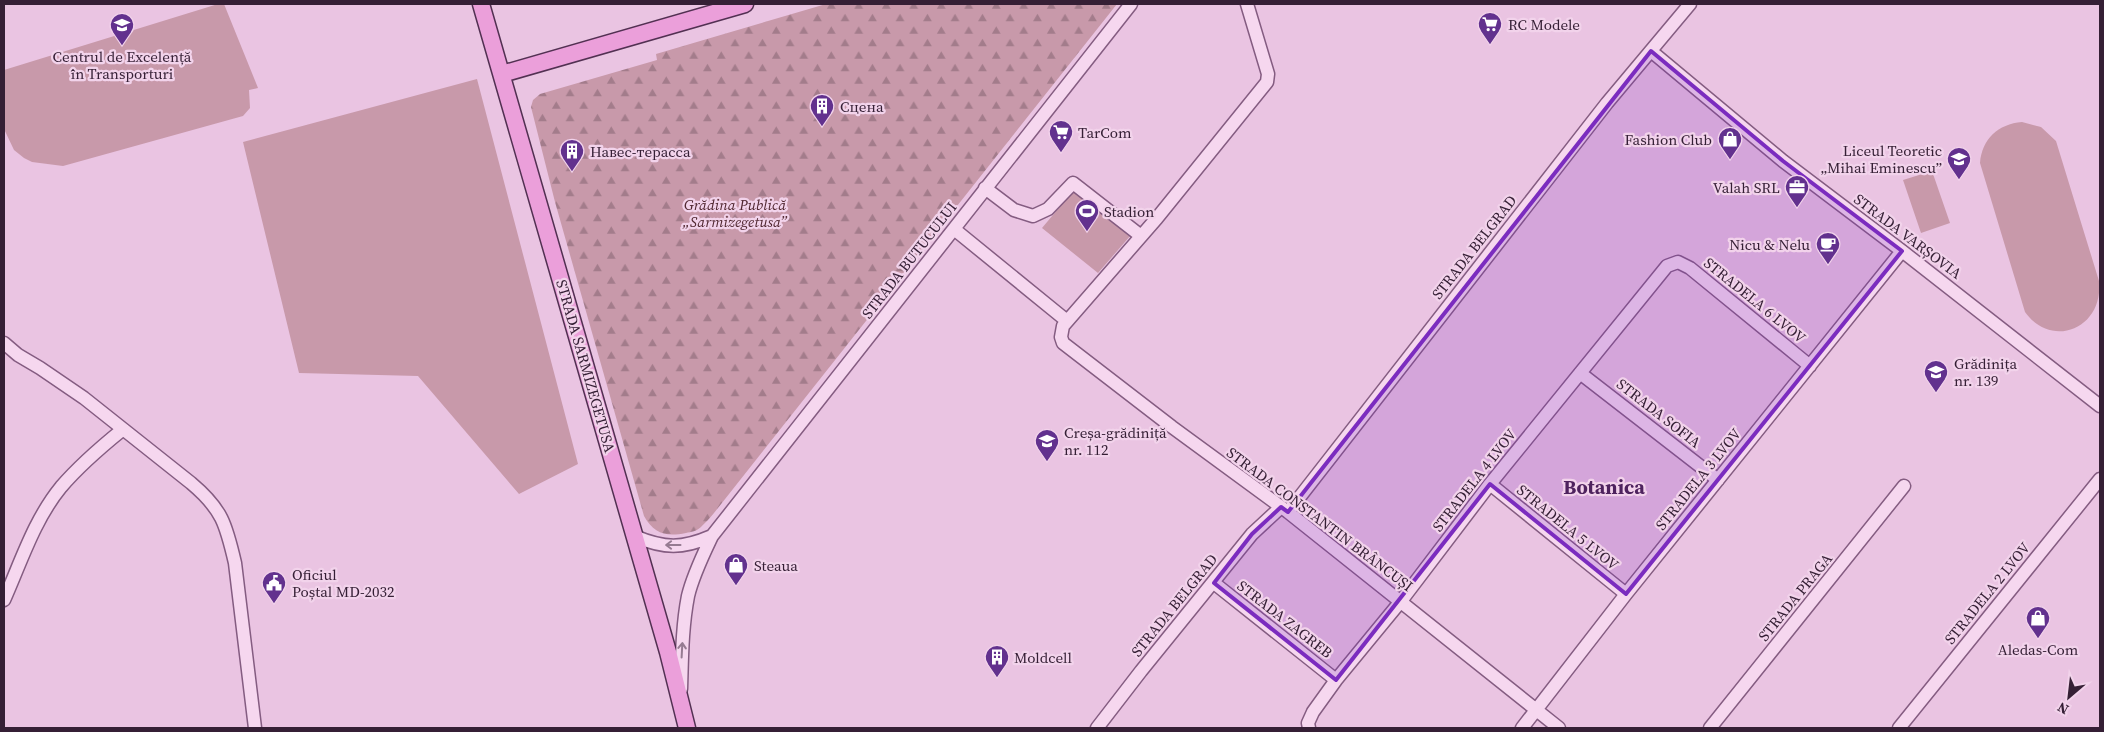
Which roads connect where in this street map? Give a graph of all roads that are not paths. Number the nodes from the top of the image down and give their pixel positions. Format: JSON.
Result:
{"nodes":[{"id":1,"x":481,"y":4,"type":"edge"},
{"id":2,"x":745,"y":4,"type":"edge"},
{"id":3,"x":1131,"y":4,"type":"edge"},
{"id":4,"x":1247,"y":4,"type":"edge"},
{"id":5,"x":1690,"y":4,"type":"edge"},
{"id":6,"x":1651,"y":51,"type":"junction"},
{"id":7,"x":502,"y":74,"type":"junction"},
{"id":8,"x":985,"y":188,"type":"junction"},
{"id":9,"x":954,"y":229,"type":"junction"},
{"id":10,"x":1141,"y":236,"type":"junction"},
{"id":11,"x":1902,"y":251,"type":"junction"},
{"id":12,"x":1678,"y":262,"type":"joint"},
{"id":13,"x":1067,"y":321,"type":"junction"},
{"id":14,"x":4,"y":343,"type":"edge"},
{"id":15,"x":1810,"y":366,"type":"junction"},
{"id":16,"x":1580,"y":373,"type":"junction"},
{"id":17,"x":2100,"y":406,"type":"edge"},
{"id":18,"x":122,"y":430,"type":"junction"},
{"id":19,"x":2100,"y":479,"type":"edge"},
{"id":20,"x":1718,"y":480,"type":"junction"},
{"id":21,"x":1490,"y":484,"type":"junction"},
{"id":22,"x":1904,"y":486,"type":"dead end"},
{"id":23,"x":1284,"y":510,"type":"junction"},
{"id":24,"x":634,"y":536,"type":"junction"},
{"id":25,"x":712,"y":536,"type":"junction"},
{"id":26,"x":1214,"y":584,"type":"junction"},
{"id":27,"x":1626,"y":594,"type":"junction"},
{"id":28,"x":4,"y":600,"type":"edge"},
{"id":29,"x":1401,"y":601,"type":"junction"},
{"id":30,"x":1336,"y":680,"type":"junction"},
{"id":31,"x":681,"y":698,"type":"junction"},
{"id":32,"x":1536,"y":710,"type":"junction"},
{"id":33,"x":255,"y":728,"type":"edge"},
{"id":34,"x":687,"y":728,"type":"edge"},
{"id":35,"x":1097,"y":728,"type":"edge"},
{"id":36,"x":1308,"y":728,"type":"edge"},
{"id":37,"x":1522,"y":728,"type":"edge"},
{"id":38,"x":1558,"y":728,"type":"edge"},
{"id":39,"x":1710,"y":728,"type":"edge"},
{"id":40,"x":1899,"y":728,"type":"edge"}],
"edges":[{"from":1,"to":7,"type":"main road","name":"STRADA SARMIZEGETUSA"},
{"from":2,"to":7,"type":"main road"},
{"from":3,"to":8,"type":"street","name":"STRADA BUTUCULUI"},
{"from":4,"to":10,"type":"street"},
{"from":5,"to":6,"type":"street","name":"STRADA BELGRAD"},
{"from":6,"to":11,"type":"street","name":"STRADA VARȘOVIA"},
{"from":6,"to":23,"type":"street","name":"STRADA BELGRAD"},
{"from":7,"to":24,"type":"main road","name":"STRADA SARMIZEGETUSA"},
{"from":8,"to":9,"type":"street","name":"STRADA BUTUCULUI"},
{"from":8,"to":10,"type":"street"},
{"from":9,"to":13,"type":"street"},
{"from":9,"to":25,"type":"street","name":"STRADA BUTUCULUI"},
{"from":10,"to":13,"type":"street"},
{"from":11,"to":15,"type":"street","name":"STRADELA 3 LVOV"},
{"from":11,"to":17,"type":"street","name":"STRADA VARȘOVIA"},
{"from":12,"to":15,"type":"street","name":"STRADELA 6 LVOV"},
{"from":12,"to":16,"type":"street","name":"STRADELA 4 LVOV"},
{"from":13,"to":23,"type":"street","name":"STRADA CONSTANTIN BRÂNCUȘI"},
{"from":14,"to":18,"type":"street"},
{"from":15,"to":20,"type":"street","name":"STRADELA 3 LVOV"},
{"from":16,"to":20,"type":"street","name":"STRADA SOFIA"},
{"from":16,"to":21,"type":"street","name":"STRADELA 4 LVOV"},
{"from":18,"to":28,"type":"street"},
{"from":18,"to":33,"type":"street"},
{"from":19,"to":40,"type":"street","name":"STRADELA 2 LVOV"},
{"from":20,"to":27,"type":"street","name":"STRADELA 3 LVOV"},
{"from":21,"to":27,"type":"street","name":"STRADELA 5 LVOV"},
{"from":21,"to":29,"type":"street","name":"STRADELA 4 LVOV"},
{"from":22,"to":39,"type":"street","name":"STRADA PRAGA"},
{"from":23,"to":26,"type":"street","name":"STRADA BELGRAD"},
{"from":23,"to":29,"type":"street","name":"STRADA CONSTANTIN BRÂNCUȘI"},
{"from":25,"to":24,"type":"street","one_way":true},
{"from":24,"to":31,"type":"main road","name":"STRADA SARMIZEGETUSA"},
{"from":31,"to":25,"type":"street","name":"STRADA BUTUCULUI","one_way":true},
{"from":26,"to":30,"type":"street","name":"STRADA ZAGREB"},
{"from":26,"to":35,"type":"street","name":"STRADA BELGRAD"},
{"from":27,"to":32,"type":"street","name":"STRADELA 3 LVOV"},
{"from":29,"to":30,"type":"street","name":"STRADELA 4 LVOV"},
{"from":29,"to":32,"type":"street","name":"STRADA CONSTANTIN BRÂNCUȘI"},
{"from":30,"to":36,"type":"street","name":"STRADELA 4 LVOV"},
{"from":31,"to":34,"type":"main road","name":"STRADA SARMIZEGETUSA"},
{"from":32,"to":37,"type":"street","name":"STRADELA 3 LVOV"},
{"from":32,"to":38,"type":"street","name":"STRADA CONSTANTIN BRÂNCUȘI"}]}
